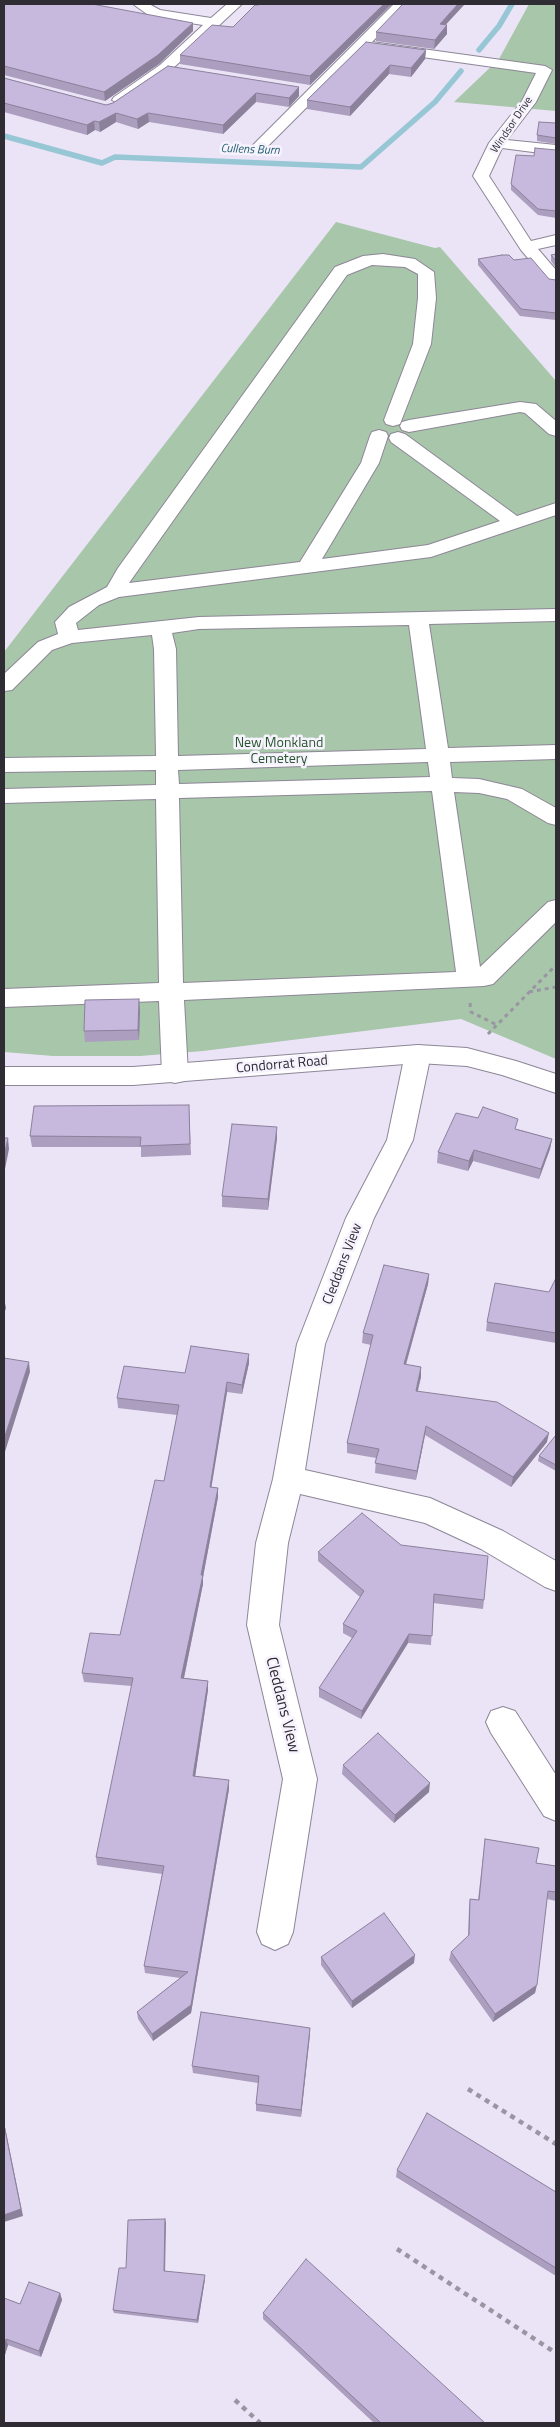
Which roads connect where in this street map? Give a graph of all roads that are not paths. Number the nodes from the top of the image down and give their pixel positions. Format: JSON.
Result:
{"nodes":[{"id":1,"x":140,"y":4,"type":"edge"},
{"id":2,"x":235,"y":4,"type":"edge"},
{"id":3,"x":402,"y":4,"type":"edge"},
{"id":4,"x":214,"y":23,"type":"junction"},
{"id":5,"x":363,"y":45,"type":"junction"},
{"id":6,"x":165,"y":68,"type":"junction"},
{"id":7,"x":184,"y":71,"type":"edge"},
{"id":8,"x":296,"y":89,"type":"edge"},
{"id":9,"x":315,"y":92,"type":"junction"},
{"id":10,"x":107,"y":108,"type":"edge"},
{"id":11,"x":498,"y":142,"type":"junction"},
{"id":12,"x":258,"y":148,"type":"dead end"},
{"id":13,"x":556,"y":150,"type":"edge"},
{"id":14,"x":556,"y":240,"type":"edge"},
{"id":15,"x":526,"y":247,"type":"junction"},
{"id":16,"x":556,"y":280,"type":"edge"},
{"id":17,"x":395,"y":430,"type":"junction"},
{"id":18,"x":556,"y":430,"type":"edge"},
{"id":19,"x":556,"y":509,"type":"edge"},
{"id":20,"x":515,"y":523,"type":"junction"},
{"id":21,"x":306,"y":568,"type":"junction"},
{"id":22,"x":115,"y":591,"type":"junction"},
{"id":23,"x":556,"y":615,"type":"edge"},
{"id":24,"x":418,"y":618,"type":"junction"},
{"id":25,"x":161,"y":628,"type":"junction"},
{"id":26,"x":69,"y":637,"type":"junction"},
{"id":27,"x":4,"y":685,"type":"edge"},
{"id":28,"x":556,"y":752,"type":"edge"},
{"id":29,"x":437,"y":755,"type":"junction"},
{"id":30,"x":168,"y":763,"type":"junction"},
{"id":31,"x":4,"y":765,"type":"edge"},
{"id":32,"x":441,"y":784,"type":"junction"},
{"id":33,"x":169,"y":793,"type":"junction"},
{"id":34,"x":4,"y":796,"type":"edge"},
{"id":35,"x":556,"y":818,"type":"edge"},
{"id":36,"x":556,"y":908,"type":"edge"},
{"id":37,"x":470,"y":980,"type":"junction"},
{"id":38,"x":172,"y":993,"type":"junction"},
{"id":39,"x":4,"y":998,"type":"edge"},
{"id":40,"x":418,"y":1054,"type":"junction"},
{"id":41,"x":175,"y":1074,"type":"junction"},
{"id":42,"x":4,"y":1076,"type":"edge"},
{"id":43,"x":556,"y":1084,"type":"edge"},
{"id":44,"x":288,"y":1479,"type":"junction"},
{"id":45,"x":556,"y":1577,"type":"edge"},
{"id":46,"x":503,"y":1722,"type":"dead end"},
{"id":47,"x":556,"y":1804,"type":"edge"},
{"id":48,"x":275,"y":1932,"type":"dead end"}],
"edges":[{"from":1,"to":4,"type":"street"},
{"from":2,"to":4,"type":"street"},
{"from":3,"to":5,"type":"street"},
{"from":4,"to":6,"type":"street"},
{"from":5,"to":9,"type":"street"},
{"from":5,"to":11,"type":"street","name":"Windsor Drive"},
{"from":6,"to":7,"type":"street"},
{"from":6,"to":10,"type":"street"},
{"from":8,"to":9,"type":"street"},
{"from":9,"to":12,"type":"street"},
{"from":11,"to":13,"type":"street"},
{"from":11,"to":15,"type":"street","name":"Windsor Drive"},
{"from":14,"to":15,"type":"street"},
{"from":15,"to":16,"type":"street","name":"Windsor Drive"},
{"from":17,"to":18,"type":"street"},
{"from":17,"to":20,"type":"street"},
{"from":17,"to":21,"type":"street"},
{"from":17,"to":22,"type":"street"},
{"from":19,"to":20,"type":"street"},
{"from":20,"to":21,"type":"street"},
{"from":21,"to":22,"type":"street"},
{"from":22,"to":26,"type":"street"},
{"from":23,"to":24,"type":"street"},
{"from":24,"to":25,"type":"street"},
{"from":24,"to":29,"type":"street"},
{"from":25,"to":26,"type":"street"},
{"from":25,"to":30,"type":"street"},
{"from":26,"to":27,"type":"street"},
{"from":28,"to":29,"type":"street"},
{"from":29,"to":30,"type":"street"},
{"from":29,"to":32,"type":"street"},
{"from":30,"to":31,"type":"street"},
{"from":30,"to":33,"type":"street"},
{"from":32,"to":33,"type":"street"},
{"from":32,"to":35,"type":"street"},
{"from":32,"to":37,"type":"street"},
{"from":33,"to":34,"type":"street"},
{"from":33,"to":38,"type":"street"},
{"from":36,"to":37,"type":"street"},
{"from":37,"to":38,"type":"street"},
{"from":38,"to":39,"type":"street"},
{"from":38,"to":41,"type":"street"},
{"from":40,"to":41,"type":"street","name":"Condorrat Road"},
{"from":40,"to":43,"type":"street","name":"Condorrat Road"},
{"from":40,"to":44,"type":"street","name":"Cleddans View"},
{"from":41,"to":42,"type":"street","name":"Condorrat Road"},
{"from":44,"to":45,"type":"street"},
{"from":44,"to":48,"type":"street","name":"Cleddans View"},
{"from":46,"to":47,"type":"street"}]}
